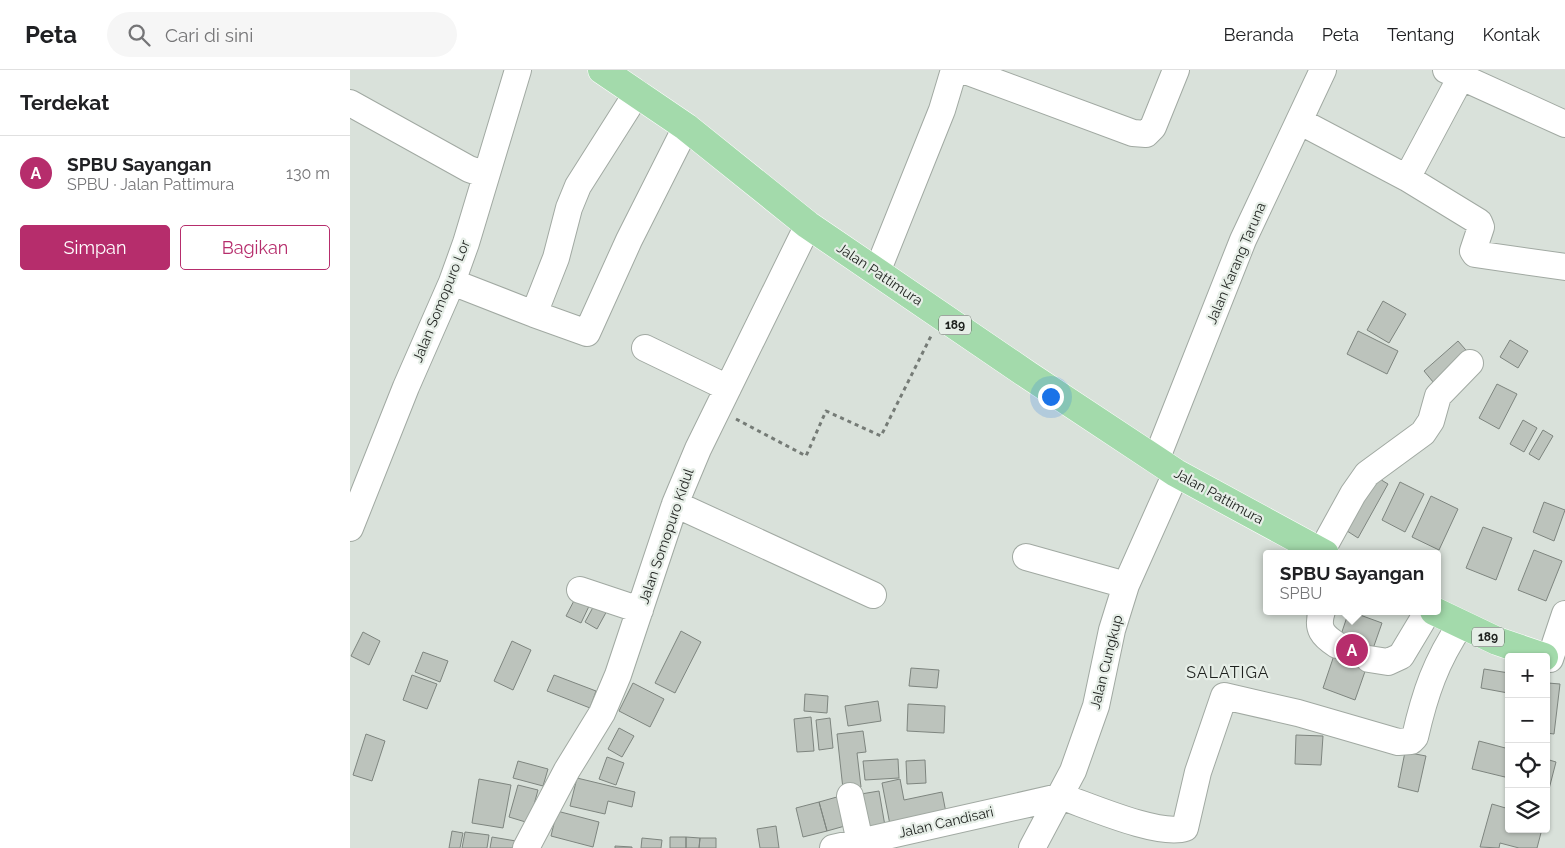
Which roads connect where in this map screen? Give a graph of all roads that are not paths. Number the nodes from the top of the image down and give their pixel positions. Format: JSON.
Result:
{"nodes":[{"id":1,"x":518,"y":70,"type":"edge"},
{"id":2,"x":602,"y":70,"type":"edge"},
{"id":3,"x":954,"y":70,"type":"edge"},
{"id":4,"x":963,"y":70,"type":"edge"},
{"id":5,"x":1176,"y":70,"type":"edge"},
{"id":6,"x":1323,"y":70,"type":"edge"},
{"id":7,"x":1453,"y":73,"type":"edge"},
{"id":8,"x":637,"y":93,"type":"junction"},
{"id":9,"x":350,"y":102,"type":"edge"},
{"id":10,"x":1299,"y":121,"type":"junction"},
{"id":11,"x":1565,"y":124,"type":"edge"},
{"id":12,"x":686,"y":127,"type":"junction"},
{"id":13,"x":486,"y":175,"type":"junction"},
{"id":14,"x":1407,"y":178,"type":"junction"},
{"id":15,"x":808,"y":225,"type":"junction"},
{"id":16,"x":1565,"y":267,"type":"edge"},
{"id":17,"x":877,"y":272,"type":"junction"},
{"id":18,"x":452,"y":282,"type":"junction"},
{"id":19,"x":534,"y":314,"type":"junction"},
{"id":20,"x":646,"y":348,"type":"dead end"},
{"id":21,"x":1470,"y":363,"type":"dead end"},
{"id":22,"x":723,"y":398,"type":"junction"},
{"id":23,"x":1166,"y":467,"type":"junction"},
{"id":24,"x":675,"y":504,"type":"junction"},
{"id":25,"x":350,"y":528,"type":"edge"},
{"id":26,"x":1318,"y":550,"type":"edge"},
{"id":27,"x":1325,"y":550,"type":"edge"},
{"id":28,"x":1026,"y":557,"type":"dead end"},
{"id":29,"x":1126,"y":585,"type":"junction"},
{"id":30,"x":580,"y":590,"type":"dead end"},
{"id":31,"x":873,"y":595,"type":"dead end"},
{"id":32,"x":640,"y":610,"type":"junction"},
{"id":33,"x":1441,"y":614,"type":"edge"},
{"id":34,"x":1565,"y":614,"type":"edge"},
{"id":35,"x":1322,"y":615,"type":"edge"},
{"id":36,"x":1426,"y":615,"type":"edge"},
{"id":37,"x":1461,"y":624,"type":"junction"},
{"id":38,"x":1337,"y":645,"type":"tunnel mouth"},
{"id":39,"x":1369,"y":659,"type":"tunnel mouth"},
{"id":40,"x":1551,"y":659,"type":"edge"},
{"id":41,"x":850,"y":796,"type":"dead end"},
{"id":42,"x":1060,"y":796,"type":"junction"},
{"id":43,"x":860,"y":842,"type":"junction"},
{"id":44,"x":526,"y":848,"type":"edge"},
{"id":45,"x":833,"y":848,"type":"edge"},
{"id":46,"x":1032,"y":848,"type":"edge"}],
"edges":[{"from":1,"to":13,"type":"street","name":"Jalan Somopuro Lor"},
{"from":2,"to":8,"type":"main road","name":"Jalan Pattimura","number":"189"},
{"from":3,"to":17,"type":"street"},
{"from":4,"to":5,"type":"street"},
{"from":6,"to":10,"type":"street","name":"Jalan Karang Taruna"},
{"from":7,"to":11,"type":"street"},
{"from":7,"to":14,"type":"street"},
{"from":8,"to":12,"type":"main road","name":"Jalan Pattimura","number":"189"},
{"from":8,"to":19,"type":"street"},
{"from":9,"to":13,"type":"street"},
{"from":10,"to":14,"type":"street"},
{"from":10,"to":23,"type":"street","name":"Jalan Karang Taruna"},
{"from":12,"to":15,"type":"main road","name":"Jalan Pattimura","number":"189"},
{"from":12,"to":19,"type":"street"},
{"from":13,"to":18,"type":"street","name":"Jalan Somopuro Lor"},
{"from":14,"to":16,"type":"street"},
{"from":15,"to":17,"type":"main road","name":"Jalan Pattimura","number":"189"},
{"from":15,"to":22,"type":"street","name":"Jalan Somopuro Kidul"},
{"from":17,"to":23,"type":"main road","name":"Jalan Pattimura","number":"189"},
{"from":18,"to":19,"type":"street"},
{"from":18,"to":25,"type":"street","name":"Jalan Somopuro Lor"},
{"from":20,"to":22,"type":"street"},
{"from":21,"to":27,"type":"street"},
{"from":22,"to":24,"type":"street","name":"Jalan Somopuro Kidul"},
{"from":23,"to":26,"type":"main road","name":"Jalan Pattimura","number":"189"},
{"from":23,"to":29,"type":"street","name":"Jalan Cungkup"},
{"from":24,"to":31,"type":"street"},
{"from":24,"to":32,"type":"street","name":"Jalan Somopuro Kidul"},
{"from":28,"to":29,"type":"street"},
{"from":29,"to":42,"type":"street","name":"Jalan Cungkup"},
{"from":30,"to":32,"type":"street"},
{"from":32,"to":44,"type":"street","name":"Jalan Somopuro Kidul"},
{"from":33,"to":37,"type":"main road","number":"189"},
{"from":34,"to":40,"type":"street"},
{"from":35,"to":38,"type":"street"},
{"from":36,"to":39,"type":"street"},
{"from":37,"to":40,"type":"main road","number":"189"},
{"from":37,"to":42,"type":"street"},
{"from":41,"to":43,"type":"street"},
{"from":42,"to":43,"type":"street","name":"Jalan Candisari"},
{"from":42,"to":46,"type":"street","name":"Jalan Cungkup"},
{"from":43,"to":45,"type":"street","name":"Jalan Candisari"}]}
